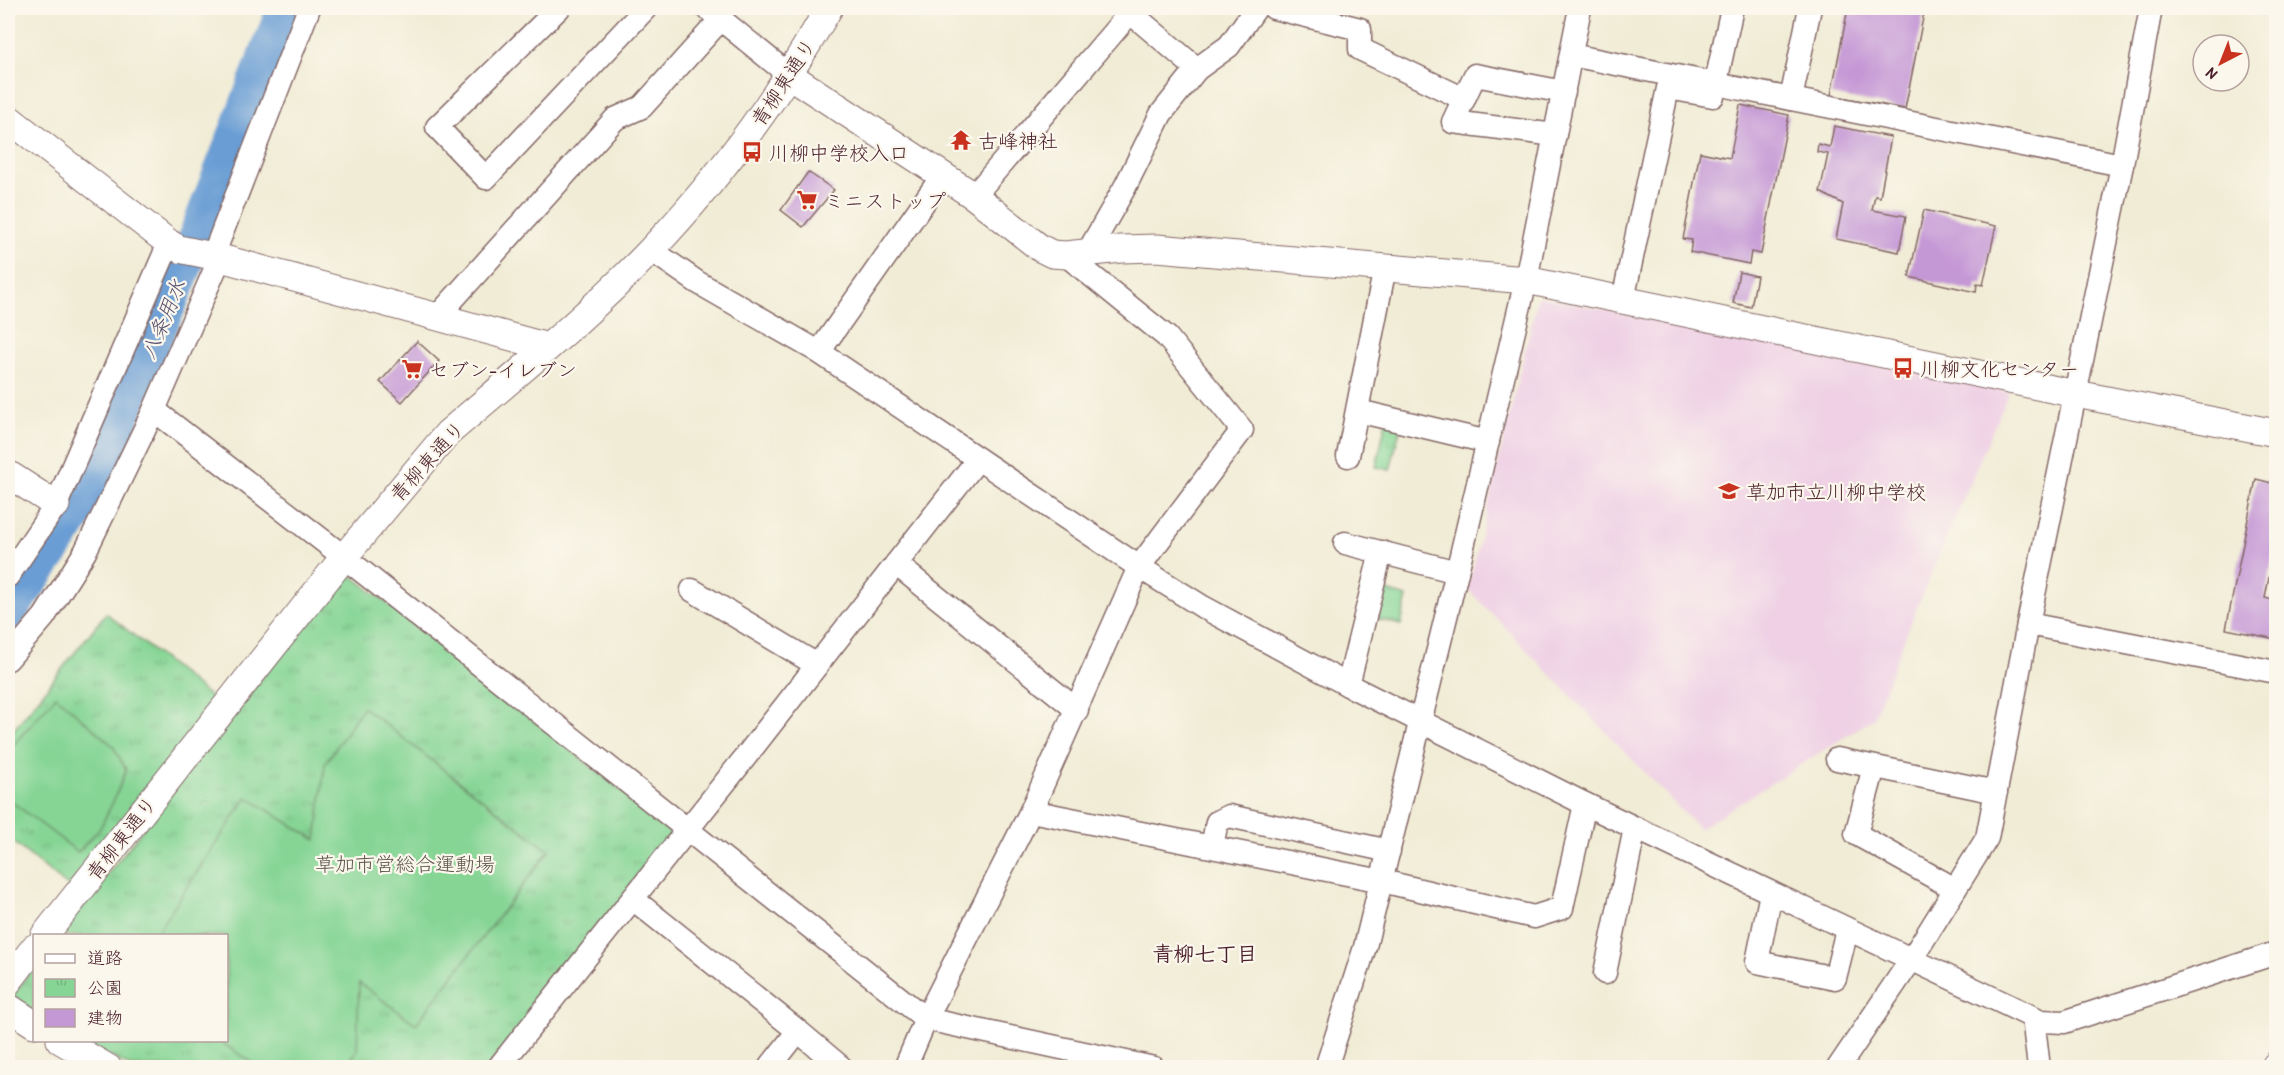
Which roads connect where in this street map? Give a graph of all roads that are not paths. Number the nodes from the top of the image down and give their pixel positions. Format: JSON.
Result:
{"nodes":[{"id":1,"x":309,"y":8,"type":"edge"},
{"id":2,"x":558,"y":8,"type":"edge"},
{"id":3,"x":646,"y":8,"type":"edge"},
{"id":4,"x":829,"y":8,"type":"edge"},
{"id":5,"x":1256,"y":8,"type":"edge"},
{"id":6,"x":1274,"y":8,"type":"edge"},
{"id":7,"x":1580,"y":8,"type":"edge"},
{"id":8,"x":1732,"y":8,"type":"edge"},
{"id":9,"x":1810,"y":8,"type":"edge"},
{"id":10,"x":2151,"y":8,"type":"edge"},
{"id":11,"x":1130,"y":9,"type":"edge"},
{"id":12,"x":714,"y":13,"type":"edge"},
{"id":13,"x":1571,"y":55,"type":"junction"},
{"id":14,"x":1197,"y":69,"type":"junction"},
{"id":15,"x":789,"y":75,"type":"junction"},
{"id":16,"x":1716,"y":83,"type":"junction"},
{"id":17,"x":1564,"y":92,"type":"junction"},
{"id":18,"x":1464,"y":99,"type":"junction"},
{"id":19,"x":1791,"y":99,"type":"junction"},
{"id":20,"x":8,"y":118,"type":"edge"},
{"id":21,"x":1555,"y":135,"type":"junction"},
{"id":22,"x":2122,"y":165,"type":"junction"},
{"id":23,"x":943,"y":175,"type":"junction"},
{"id":24,"x":974,"y":196,"type":"junction"},
{"id":25,"x":174,"y":246,"type":"junction"},
{"id":26,"x":651,"y":250,"type":"junction"},
{"id":27,"x":1077,"y":254,"type":"junction"},
{"id":28,"x":217,"y":257,"type":"junction"},
{"id":29,"x":1385,"y":267,"type":"junction"},
{"id":30,"x":1527,"y":280,"type":"junction"},
{"id":31,"x":1623,"y":300,"type":"junction"},
{"id":32,"x":438,"y":316,"type":"junction"},
{"id":33,"x":548,"y":347,"type":"junction"},
{"id":34,"x":819,"y":352,"type":"junction"},
{"id":35,"x":2076,"y":394,"type":"junction"},
{"id":36,"x":154,"y":410,"type":"junction"},
{"id":37,"x":1358,"y":411,"type":"junction"},
{"id":38,"x":2277,"y":433,"type":"edge"},
{"id":39,"x":1488,"y":442,"type":"junction"},
{"id":40,"x":1348,"y":456,"type":"dead end"},
{"id":41,"x":978,"y":459,"type":"junction"},
{"id":42,"x":8,"y":474,"type":"edge"},
{"id":43,"x":56,"y":505,"type":"junction"},
{"id":44,"x":1346,"y":543,"type":"dead end"},
{"id":45,"x":1382,"y":552,"type":"junction"},
{"id":46,"x":344,"y":557,"type":"junction"},
{"id":47,"x":896,"y":564,"type":"junction"},
{"id":48,"x":1138,"y":567,"type":"junction"},
{"id":49,"x":1457,"y":572,"type":"junction"},
{"id":50,"x":8,"y":576,"type":"edge"},
{"id":51,"x":692,"y":590,"type":"dead end"},
{"id":52,"x":2028,"y":624,"type":"junction"},
{"id":53,"x":8,"y":659,"type":"edge"},
{"id":54,"x":817,"y":665,"type":"junction"},
{"id":55,"x":2277,"y":672,"type":"edge"},
{"id":56,"x":1348,"y":685,"type":"junction"},
{"id":57,"x":1077,"y":710,"type":"junction"},
{"id":58,"x":1420,"y":721,"type":"junction"},
{"id":59,"x":1837,"y":759,"type":"dead end"},
{"id":60,"x":1874,"y":766,"type":"junction"},
{"id":61,"x":1996,"y":792,"type":"junction"},
{"id":62,"x":1585,"y":804,"type":"junction"},
{"id":63,"x":1031,"y":811,"type":"junction"},
{"id":64,"x":1635,"y":828,"type":"junction"},
{"id":65,"x":687,"y":831,"type":"junction"},
{"id":66,"x":1212,"y":846,"type":"junction"},
{"id":67,"x":1389,"y":851,"type":"junction"},
{"id":68,"x":1382,"y":881,"type":"junction"},
{"id":69,"x":1955,"y":889,"type":"junction"},
{"id":70,"x":1771,"y":894,"type":"junction"},
{"id":71,"x":633,"y":899,"type":"junction"},
{"id":72,"x":1847,"y":930,"type":"junction"},
{"id":73,"x":46,"y":934,"type":"edge"},
{"id":74,"x":33,"y":949,"type":"edge"},
{"id":75,"x":2277,"y":953,"type":"edge"},
{"id":76,"x":1911,"y":960,"type":"junction"},
{"id":77,"x":1605,"y":973,"type":"dead end"},
{"id":78,"x":8,"y":982,"type":"edge"},
{"id":79,"x":8,"y":1007,"type":"edge"},
{"id":80,"x":2033,"y":1017,"type":"junction"},
{"id":81,"x":926,"y":1019,"type":"junction"},
{"id":82,"x":33,"y":1023,"type":"edge"},
{"id":83,"x":798,"y":1031,"type":"junction"},
{"id":84,"x":62,"y":1042,"type":"edge"},
{"id":85,"x":1116,"y":1064,"type":"edge"},
{"id":86,"x":108,"y":1068,"type":"edge"},
{"id":87,"x":498,"y":1068,"type":"edge"},
{"id":88,"x":769,"y":1068,"type":"edge"},
{"id":89,"x":842,"y":1068,"type":"edge"},
{"id":90,"x":905,"y":1068,"type":"edge"},
{"id":91,"x":1154,"y":1068,"type":"edge"},
{"id":92,"x":1326,"y":1068,"type":"edge"},
{"id":93,"x":1838,"y":1068,"type":"edge"},
{"id":94,"x":2039,"y":1068,"type":"edge"}],
"edges":[{"from":1,"to":28,"type":"street"},
{"from":2,"to":3,"type":"street"},
{"from":4,"to":15,"type":"street","name":"青柳東通り"},
{"from":5,"to":14,"type":"street"},
{"from":6,"to":18,"type":"street"},
{"from":7,"to":13,"type":"street"},
{"from":8,"to":16,"type":"street"},
{"from":9,"to":19,"type":"street"},
{"from":10,"to":22,"type":"street"},
{"from":11,"to":14,"type":"street"},
{"from":11,"to":24,"type":"street"},
{"from":12,"to":15,"type":"street"},
{"from":12,"to":32,"type":"street"},
{"from":13,"to":16,"type":"street"},
{"from":13,"to":17,"type":"street"},
{"from":14,"to":27,"type":"street"},
{"from":15,"to":23,"type":"street"},
{"from":15,"to":26,"type":"street","name":"青柳東通り"},
{"from":16,"to":19,"type":"street"},
{"from":16,"to":31,"type":"street"},
{"from":17,"to":18,"type":"street"},
{"from":17,"to":21,"type":"street"},
{"from":18,"to":21,"type":"street"},
{"from":19,"to":22,"type":"street"},
{"from":20,"to":25,"type":"street"},
{"from":21,"to":30,"type":"street"},
{"from":22,"to":35,"type":"street"},
{"from":23,"to":24,"type":"street"},
{"from":23,"to":34,"type":"street"},
{"from":24,"to":27,"type":"street"},
{"from":25,"to":28,"type":"street"},
{"from":25,"to":43,"type":"street"},
{"from":26,"to":33,"type":"street","name":"青柳東通り"},
{"from":26,"to":34,"type":"street"},
{"from":27,"to":29,"type":"street"},
{"from":27,"to":48,"type":"street"},
{"from":28,"to":32,"type":"street"},
{"from":28,"to":36,"type":"street"},
{"from":29,"to":30,"type":"street"},
{"from":29,"to":37,"type":"street"},
{"from":30,"to":31,"type":"street"},
{"from":30,"to":39,"type":"street"},
{"from":31,"to":35,"type":"street"},
{"from":32,"to":33,"type":"street"},
{"from":33,"to":46,"type":"street","name":"青柳東通り"},
{"from":34,"to":41,"type":"street"},
{"from":35,"to":38,"type":"street"},
{"from":35,"to":52,"type":"street"},
{"from":36,"to":46,"type":"street"},
{"from":36,"to":53,"type":"street"},
{"from":37,"to":39,"type":"street"},
{"from":37,"to":40,"type":"street"},
{"from":39,"to":49,"type":"street"},
{"from":41,"to":47,"type":"street"},
{"from":41,"to":48,"type":"street"},
{"from":42,"to":43,"type":"street"},
{"from":43,"to":50,"type":"street"},
{"from":44,"to":45,"type":"street"},
{"from":45,"to":49,"type":"street"},
{"from":45,"to":56,"type":"street"},
{"from":46,"to":65,"type":"street"},
{"from":46,"to":73,"type":"street","name":"青柳東通り"},
{"from":47,"to":54,"type":"street"},
{"from":47,"to":57,"type":"street"},
{"from":48,"to":56,"type":"street"},
{"from":48,"to":57,"type":"street"},
{"from":49,"to":58,"type":"street"},
{"from":51,"to":54,"type":"street"},
{"from":52,"to":55,"type":"street"},
{"from":52,"to":61,"type":"street"},
{"from":54,"to":65,"type":"street"},
{"from":56,"to":58,"type":"street"},
{"from":57,"to":63,"type":"street"},
{"from":58,"to":62,"type":"street"},
{"from":58,"to":67,"type":"street"},
{"from":59,"to":60,"type":"street"},
{"from":60,"to":61,"type":"street"},
{"from":60,"to":69,"type":"street"},
{"from":61,"to":69,"type":"street"},
{"from":62,"to":64,"type":"street"},
{"from":62,"to":68,"type":"street"},
{"from":63,"to":66,"type":"street"},
{"from":63,"to":81,"type":"street"},
{"from":64,"to":70,"type":"street"},
{"from":64,"to":77,"type":"street"},
{"from":65,"to":71,"type":"street"},
{"from":65,"to":81,"type":"street"},
{"from":66,"to":67,"type":"street"},
{"from":66,"to":68,"type":"street"},
{"from":67,"to":68,"type":"street"},
{"from":68,"to":92,"type":"street"},
{"from":69,"to":76,"type":"street"},
{"from":70,"to":72,"type":"street"},
{"from":70,"to":72,"type":"street"},
{"from":71,"to":83,"type":"street"},
{"from":71,"to":87,"type":"street"},
{"from":72,"to":76,"type":"street"},
{"from":74,"to":78,"type":"street"},
{"from":75,"to":80,"type":"street"},
{"from":76,"to":80,"type":"street"},
{"from":76,"to":93,"type":"street"},
{"from":79,"to":82,"type":"street"},
{"from":80,"to":94,"type":"street"},
{"from":81,"to":85,"type":"street"},
{"from":81,"to":90,"type":"street"},
{"from":83,"to":88,"type":"street"},
{"from":83,"to":89,"type":"street"},
{"from":84,"to":86,"type":"street"},
{"from":85,"to":91,"type":"street"}]}
